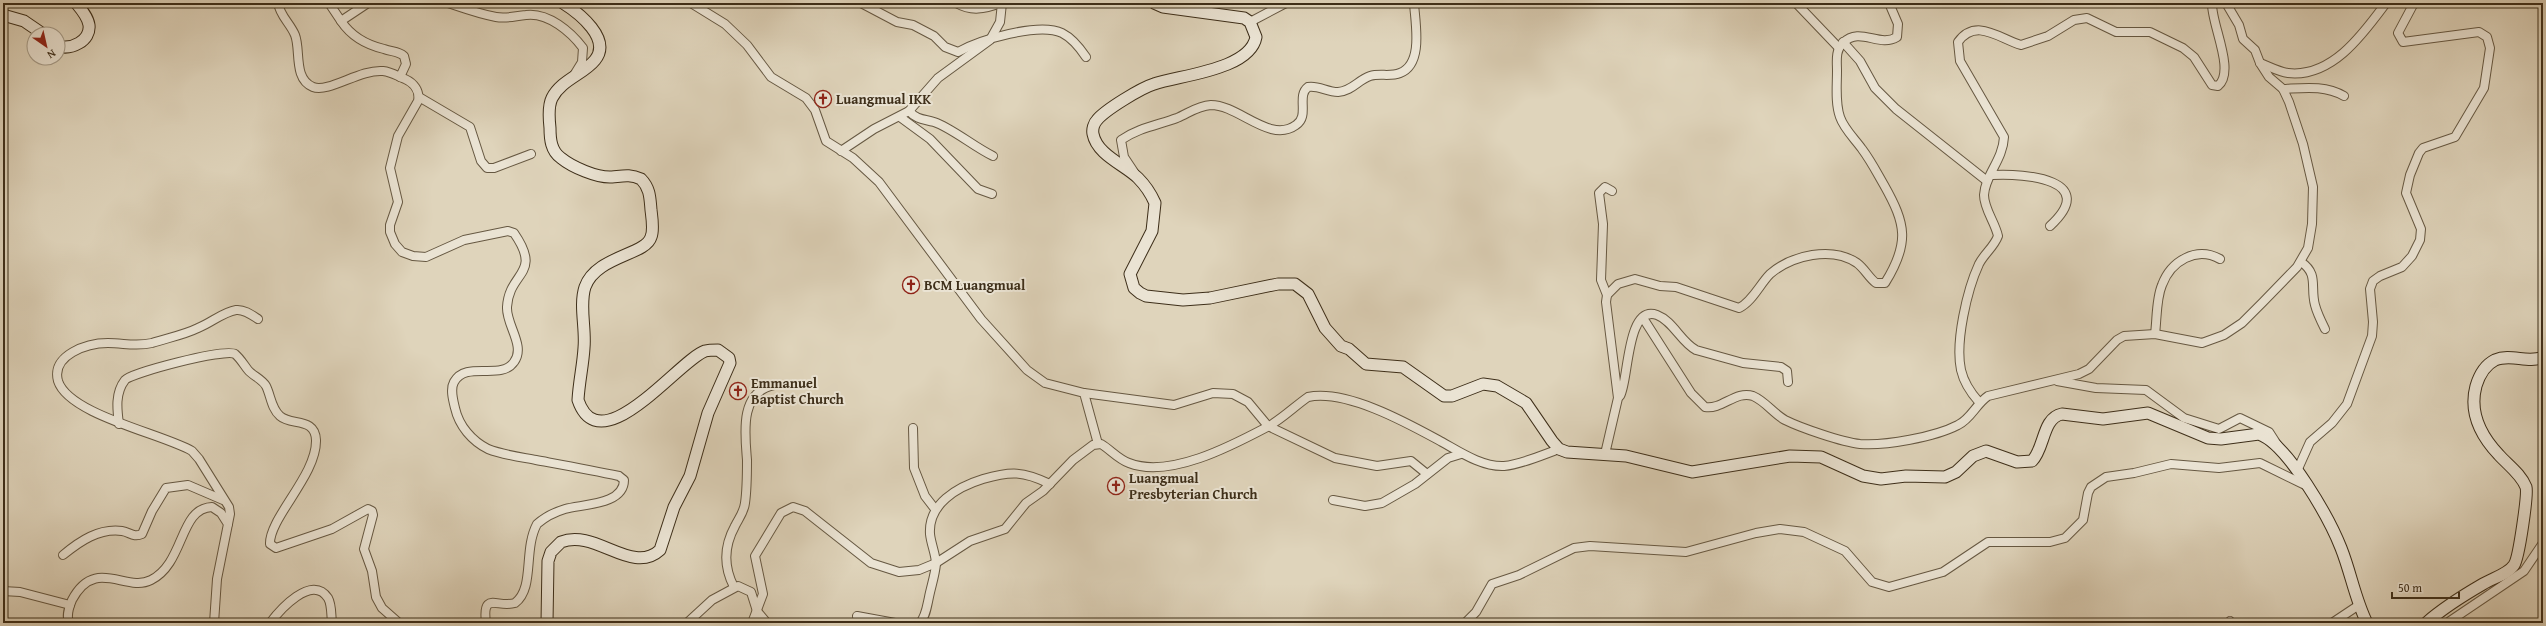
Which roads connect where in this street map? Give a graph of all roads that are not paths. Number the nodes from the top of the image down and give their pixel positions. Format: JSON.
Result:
{"nodes":[{"id":1,"x":76,"y":3,"type":"edge"},
{"id":2,"x":278,"y":3,"type":"edge"},
{"id":3,"x":329,"y":3,"type":"edge"},
{"id":4,"x":368,"y":3,"type":"edge"},
{"id":5,"x":448,"y":3,"type":"edge"},
{"id":6,"x":564,"y":3,"type":"edge"},
{"id":7,"x":691,"y":3,"type":"edge"},
{"id":8,"x":862,"y":3,"type":"edge"},
{"id":9,"x":956,"y":3,"type":"edge"},
{"id":10,"x":1002,"y":3,"type":"edge"},
{"id":11,"x":1154,"y":3,"type":"edge"},
{"id":12,"x":1286,"y":3,"type":"edge"},
{"id":13,"x":1414,"y":3,"type":"edge"},
{"id":14,"x":1796,"y":3,"type":"edge"},
{"id":15,"x":1889,"y":3,"type":"edge"},
{"id":16,"x":2212,"y":3,"type":"edge"},
{"id":17,"x":2226,"y":3,"type":"edge"},
{"id":18,"x":2386,"y":3,"type":"edge"},
{"id":19,"x":2414,"y":3,"type":"edge"},
{"id":20,"x":3,"y":15,"type":"edge"},
{"id":21,"x":341,"y":21,"type":"junction"},
{"id":22,"x":1250,"y":22,"type":"junction"},
{"id":23,"x":31,"y":26,"type":"edge"},
{"id":24,"x":990,"y":40,"type":"junction"},
{"id":25,"x":1841,"y":45,"type":"junction"},
{"id":26,"x":66,"y":48,"type":"edge"},
{"id":27,"x":1086,"y":57,"type":"dead end"},
{"id":28,"x":2260,"y":63,"type":"junction"},
{"id":29,"x":400,"y":77,"type":"junction"},
{"id":30,"x":572,"y":78,"type":"junction"},
{"id":31,"x":2283,"y":89,"type":"junction"},
{"id":32,"x":2344,"y":96,"type":"dead end"},
{"id":33,"x":419,"y":97,"type":"junction"},
{"id":34,"x":909,"y":111,"type":"junction"},
{"id":35,"x":900,"y":117,"type":"junction"},
{"id":36,"x":842,"y":152,"type":"junction"},
{"id":37,"x":531,"y":154,"type":"dead end"},
{"id":38,"x":993,"y":156,"type":"dead end"},
{"id":39,"x":1138,"y":178,"type":"junction"},
{"id":40,"x":1990,"y":178,"type":"junction"},
{"id":41,"x":1612,"y":191,"type":"dead end"},
{"id":42,"x":992,"y":194,"type":"dead end"},
{"id":43,"x":2050,"y":226,"type":"dead end"},
{"id":44,"x":2220,"y":259,"type":"dead end"},
{"id":45,"x":2300,"y":262,"type":"junction"},
{"id":46,"x":1607,"y":295,"type":"junction"},
{"id":47,"x":1643,"y":318,"type":"junction"},
{"id":48,"x":258,"y":319,"type":"dead end"},
{"id":49,"x":2325,"y":328,"type":"dead end"},
{"id":50,"x":2155,"y":334,"type":"junction"},
{"id":51,"x":2543,"y":358,"type":"edge"},
{"id":52,"x":2052,"y":380,"type":"junction"},
{"id":53,"x":1788,"y":382,"type":"dead end"},
{"id":54,"x":774,"y":385,"type":"dead end"},
{"id":55,"x":1084,"y":393,"type":"junction"},
{"id":56,"x":1618,"y":398,"type":"junction"},
{"id":57,"x":1979,"y":402,"type":"junction"},
{"id":58,"x":119,"y":424,"type":"junction"},
{"id":59,"x":1268,"y":426,"type":"junction"},
{"id":60,"x":913,"y":428,"type":"dead end"},
{"id":61,"x":1098,"y":444,"type":"junction"},
{"id":62,"x":2279,"y":448,"type":"junction"},
{"id":63,"x":1559,"y":449,"type":"junction"},
{"id":64,"x":1461,"y":454,"type":"junction"},
{"id":65,"x":1605,"y":454,"type":"junction"},
{"id":66,"x":2297,"y":471,"type":"junction"},
{"id":67,"x":1427,"y":474,"type":"junction"},
{"id":68,"x":1050,"y":484,"type":"junction"},
{"id":69,"x":2307,"y":486,"type":"junction"},
{"id":70,"x":224,"y":500,"type":"junction"},
{"id":71,"x":1333,"y":500,"type":"dead end"},
{"id":72,"x":935,"y":509,"type":"junction"},
{"id":73,"x":228,"y":524,"type":"junction"},
{"id":74,"x":2543,"y":543,"type":"edge"},
{"id":75,"x":63,"y":555,"type":"dead end"},
{"id":76,"x":936,"y":563,"type":"junction"},
{"id":77,"x":2514,"y":578,"type":"junction"},
{"id":78,"x":2488,"y":581,"type":"junction"},
{"id":79,"x":734,"y":587,"type":"junction"},
{"id":80,"x":3,"y":591,"type":"edge"},
{"id":81,"x":70,"y":605,"type":"junction"},
{"id":82,"x":2359,"y":605,"type":"junction"},
{"id":83,"x":757,"y":611,"type":"junction"},
{"id":84,"x":857,"y":616,"type":"dead end"},
{"id":85,"x":69,"y":623,"type":"edge"},
{"id":86,"x":214,"y":623,"type":"edge"},
{"id":87,"x":270,"y":623,"type":"edge"},
{"id":88,"x":332,"y":623,"type":"edge"},
{"id":89,"x":399,"y":623,"type":"edge"},
{"id":90,"x":486,"y":623,"type":"edge"},
{"id":91,"x":547,"y":623,"type":"edge"},
{"id":92,"x":687,"y":623,"type":"edge"},
{"id":93,"x":752,"y":623,"type":"edge"},
{"id":94,"x":767,"y":623,"type":"edge"},
{"id":95,"x":895,"y":623,"type":"edge"},
{"id":96,"x":920,"y":623,"type":"edge"},
{"id":97,"x":1465,"y":623,"type":"edge"},
{"id":98,"x":2332,"y":623,"type":"edge"},
{"id":99,"x":2367,"y":623,"type":"edge"},
{"id":100,"x":2426,"y":623,"type":"edge"},
{"id":101,"x":2447,"y":623,"type":"edge"}],
"edges":[{"from":1,"to":26,"type":"street"},
{"from":2,"to":29,"type":"street"},
{"from":3,"to":21,"type":"street"},
{"from":4,"to":21,"type":"street"},
{"from":5,"to":30,"type":"street"},
{"from":6,"to":30,"type":"street"},
{"from":7,"to":36,"type":"street"},
{"from":8,"to":24,"type":"street"},
{"from":9,"to":10,"type":"street"},
{"from":10,"to":24,"type":"street"},
{"from":11,"to":22,"type":"street"},
{"from":12,"to":22,"type":"street"},
{"from":13,"to":39,"type":"street"},
{"from":14,"to":25,"type":"street"},
{"from":15,"to":25,"type":"street"},
{"from":16,"to":40,"type":"street"},
{"from":17,"to":28,"type":"street"},
{"from":18,"to":28,"type":"street"},
{"from":19,"to":66,"type":"street"},
{"from":20,"to":23,"type":"street"},
{"from":21,"to":29,"type":"street"},
{"from":22,"to":39,"type":"street"},
{"from":24,"to":27,"type":"street"},
{"from":24,"to":34,"type":"street"},
{"from":25,"to":40,"type":"street"},
{"from":25,"to":46,"type":"street"},
{"from":28,"to":31,"type":"street"},
{"from":29,"to":33,"type":"street"},
{"from":30,"to":91,"type":"street"},
{"from":31,"to":32,"type":"street"},
{"from":31,"to":45,"type":"street"},
{"from":33,"to":37,"type":"street"},
{"from":33,"to":90,"type":"street"},
{"from":34,"to":35,"type":"street"},
{"from":34,"to":38,"type":"street"},
{"from":35,"to":36,"type":"street"},
{"from":35,"to":42,"type":"street"},
{"from":36,"to":55,"type":"street"},
{"from":39,"to":63,"type":"street"},
{"from":40,"to":43,"type":"street"},
{"from":40,"to":57,"type":"street"},
{"from":41,"to":46,"type":"street"},
{"from":44,"to":50,"type":"street"},
{"from":45,"to":49,"type":"street"},
{"from":45,"to":50,"type":"street"},
{"from":46,"to":56,"type":"street"},
{"from":47,"to":53,"type":"street"},
{"from":47,"to":56,"type":"street"},
{"from":47,"to":57,"type":"street"},
{"from":48,"to":58,"type":"street"},
{"from":50,"to":52,"type":"street"},
{"from":51,"to":78,"type":"street"},
{"from":52,"to":57,"type":"street"},
{"from":52,"to":62,"type":"street"},
{"from":54,"to":79,"type":"street"},
{"from":55,"to":59,"type":"street"},
{"from":55,"to":61,"type":"street"},
{"from":56,"to":65,"type":"street"},
{"from":58,"to":70,"type":"street"},
{"from":58,"to":89,"type":"street"},
{"from":59,"to":61,"type":"street"},
{"from":59,"to":64,"type":"street"},
{"from":59,"to":67,"type":"street"},
{"from":60,"to":72,"type":"street"},
{"from":61,"to":68,"type":"street"},
{"from":62,"to":65,"type":"street"},
{"from":62,"to":66,"type":"street"},
{"from":63,"to":64,"type":"street"},
{"from":63,"to":65,"type":"street"},
{"from":64,"to":67,"type":"street"},
{"from":66,"to":69,"type":"street"},
{"from":67,"to":71,"type":"street"},
{"from":68,"to":72,"type":"street"},
{"from":68,"to":76,"type":"street"},
{"from":69,"to":82,"type":"street"},
{"from":69,"to":97,"type":"street"},
{"from":70,"to":73,"type":"street"},
{"from":70,"to":75,"type":"street"},
{"from":72,"to":76,"type":"street"},
{"from":73,"to":81,"type":"street"},
{"from":73,"to":86,"type":"street"},
{"from":74,"to":77,"type":"street"},
{"from":76,"to":83,"type":"street"},
{"from":76,"to":96,"type":"street"},
{"from":77,"to":78,"type":"street"},
{"from":77,"to":101,"type":"street"},
{"from":78,"to":100,"type":"street"},
{"from":79,"to":83,"type":"street"},
{"from":79,"to":92,"type":"street"},
{"from":80,"to":81,"type":"street"},
{"from":81,"to":85,"type":"street"},
{"from":82,"to":98,"type":"street"},
{"from":82,"to":99,"type":"street"},
{"from":83,"to":93,"type":"street"},
{"from":83,"to":94,"type":"street"},
{"from":84,"to":95,"type":"street"},
{"from":87,"to":88,"type":"street"}]}
